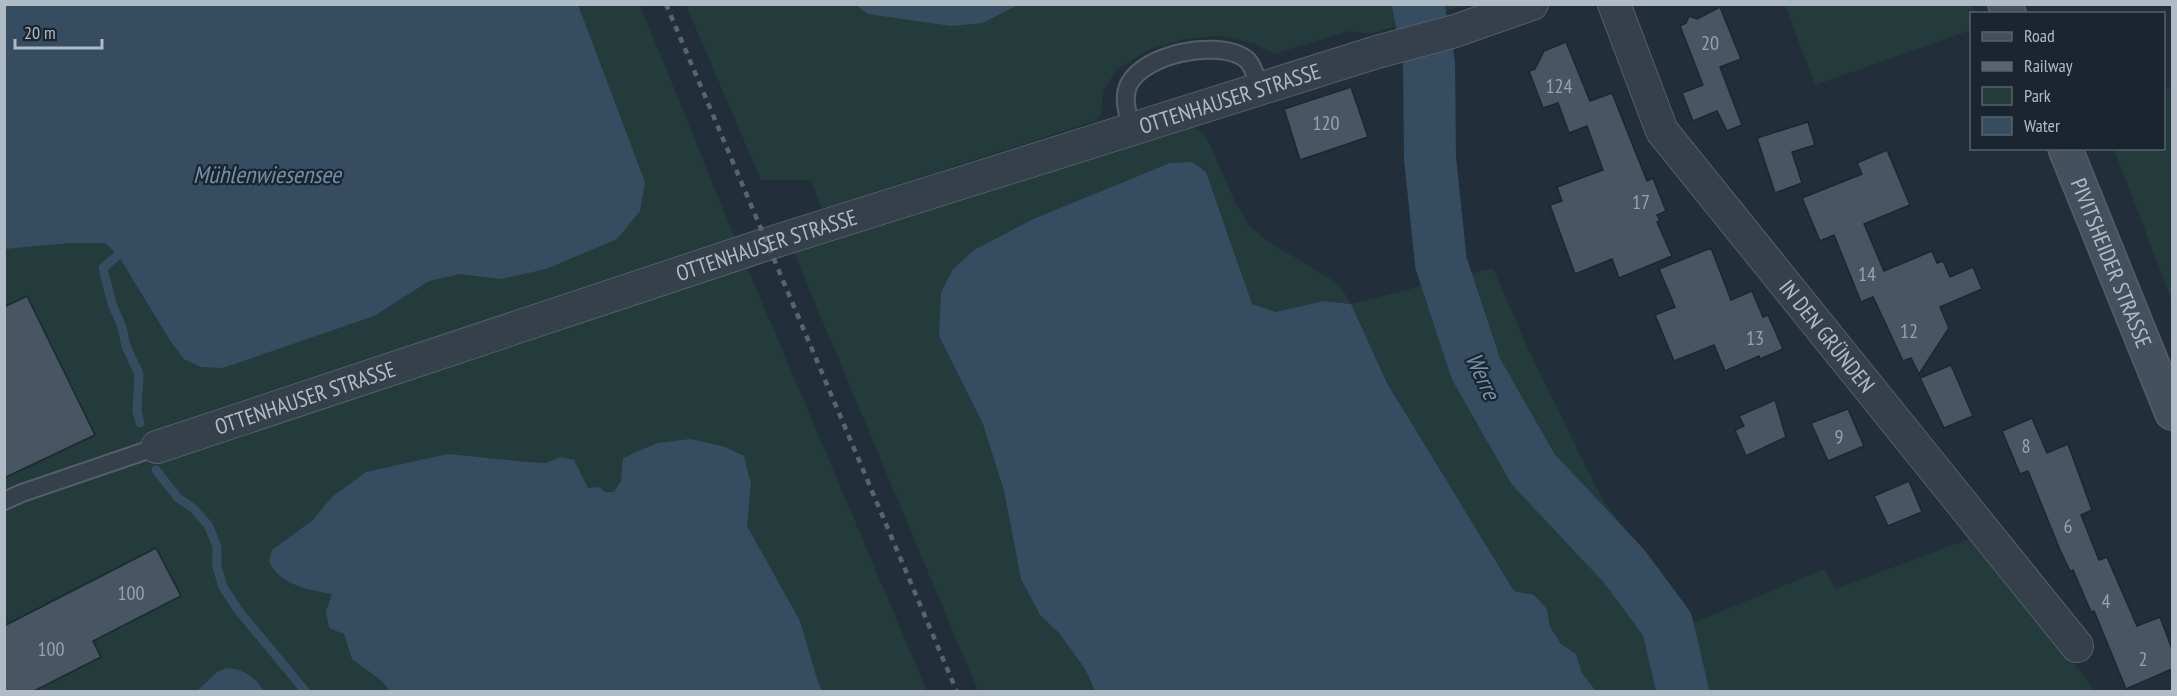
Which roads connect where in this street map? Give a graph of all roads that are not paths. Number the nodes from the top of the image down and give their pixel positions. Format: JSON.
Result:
{"nodes":[{"id":1,"x":1532,"y":4,"type":"edge"},
{"id":2,"x":1614,"y":4,"type":"edge"},
{"id":3,"x":1260,"y":88,"type":"junction"},
{"id":4,"x":1132,"y":129,"type":"junction"},
{"id":5,"x":2066,"y":150,"type":"edge"},
{"id":6,"x":2172,"y":413,"type":"edge"},
{"id":7,"x":158,"y":447,"type":"joint"},
{"id":8,"x":4,"y":501,"type":"edge"},
{"id":9,"x":2077,"y":646,"type":"dead end"}],
"edges":[{"from":1,"to":3,"type":"street","name":"OTTENHAUSER STRASSE"},
{"from":2,"to":9,"type":"street","name":"IN DEN GRÜNDEN"},
{"from":3,"to":4,"type":"street","name":"OTTENHAUSER STRASSE"},
{"from":3,"to":4,"type":"lane"},
{"from":4,"to":7,"type":"street","name":"OTTENHAUSER STRASSE"},
{"from":5,"to":6,"type":"main road","name":"PIVITSHEIDER STRASSE"},
{"from":7,"to":8,"type":"lane","name":"OTTENHAUSER STRASSE"}]}
